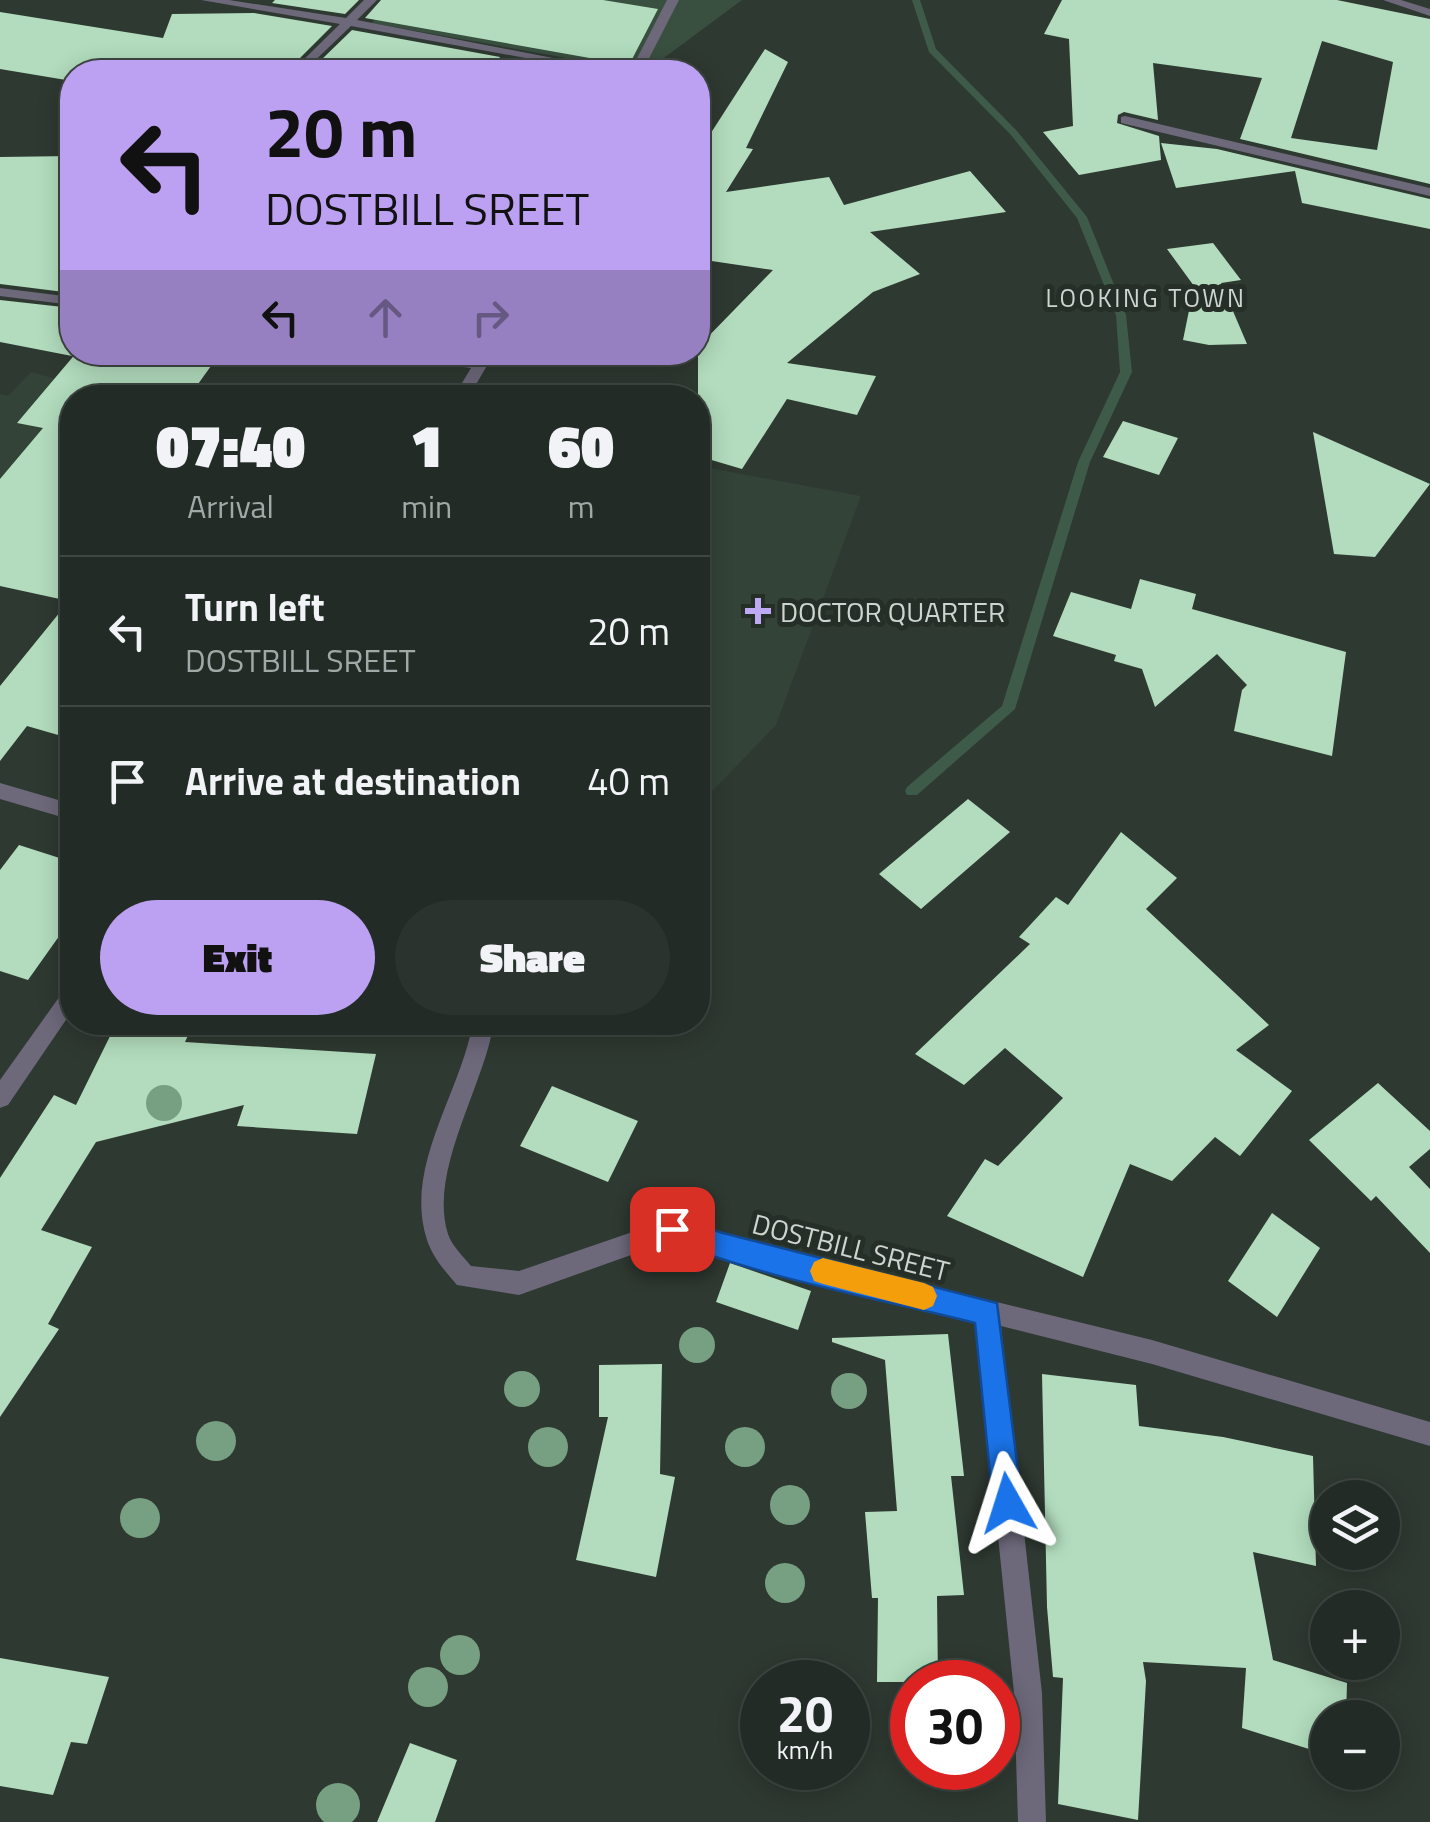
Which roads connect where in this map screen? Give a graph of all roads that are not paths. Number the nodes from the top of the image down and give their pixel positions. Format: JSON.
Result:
{"nodes":[{"id":1,"x":206,"y":0,"type":"edge"},
{"id":2,"x":371,"y":0,"type":"edge"},
{"id":3,"x":673,"y":0,"type":"edge"},
{"id":4,"x":1389,"y":0,"type":"edge"},
{"id":5,"x":1430,"y":13,"type":"edge"},
{"id":6,"x":350,"y":22,"type":"junction"},
{"id":7,"x":310,"y":60,"type":"edge"},
{"id":8,"x":554,"y":60,"type":"edge"},
{"id":9,"x":642,"y":60,"type":"edge"},
{"id":10,"x":1126,"y":120,"type":"dead end"},
{"id":11,"x":1430,"y":192,"type":"edge"},
{"id":12,"x":0,"y":292,"type":"edge"},
{"id":13,"x":60,"y":298,"type":"edge"},
{"id":14,"x":0,"y":791,"type":"edge"},
{"id":15,"x":60,"y":808,"type":"edge"},
{"id":16,"x":60,"y":1012,"type":"edge"},
{"id":17,"x":483,"y":1035,"type":"edge"},
{"id":18,"x":0,"y":1098,"type":"edge"},
{"id":19,"x":987,"y":1312,"type":"junction"},
{"id":20,"x":1430,"y":1434,"type":"edge"},
{"id":21,"x":1032,"y":1822,"type":"edge"}],
"edges":[{"from":1,"to":6,"type":"street"},
{"from":2,"to":6,"type":"street"},
{"from":3,"to":9,"type":"street"},
{"from":4,"to":5,"type":"street"},
{"from":6,"to":7,"type":"street"},
{"from":6,"to":8,"type":"street"},
{"from":10,"to":11,"type":"street"},
{"from":12,"to":13,"type":"street"},
{"from":14,"to":15,"type":"street"},
{"from":16,"to":18,"type":"street"},
{"from":17,"to":19,"type":"street","name":"DOSTBILL SREET"},
{"from":19,"to":20,"type":"street","name":"DOSTBILL SREET"},
{"from":19,"to":21,"type":"street"}]}
